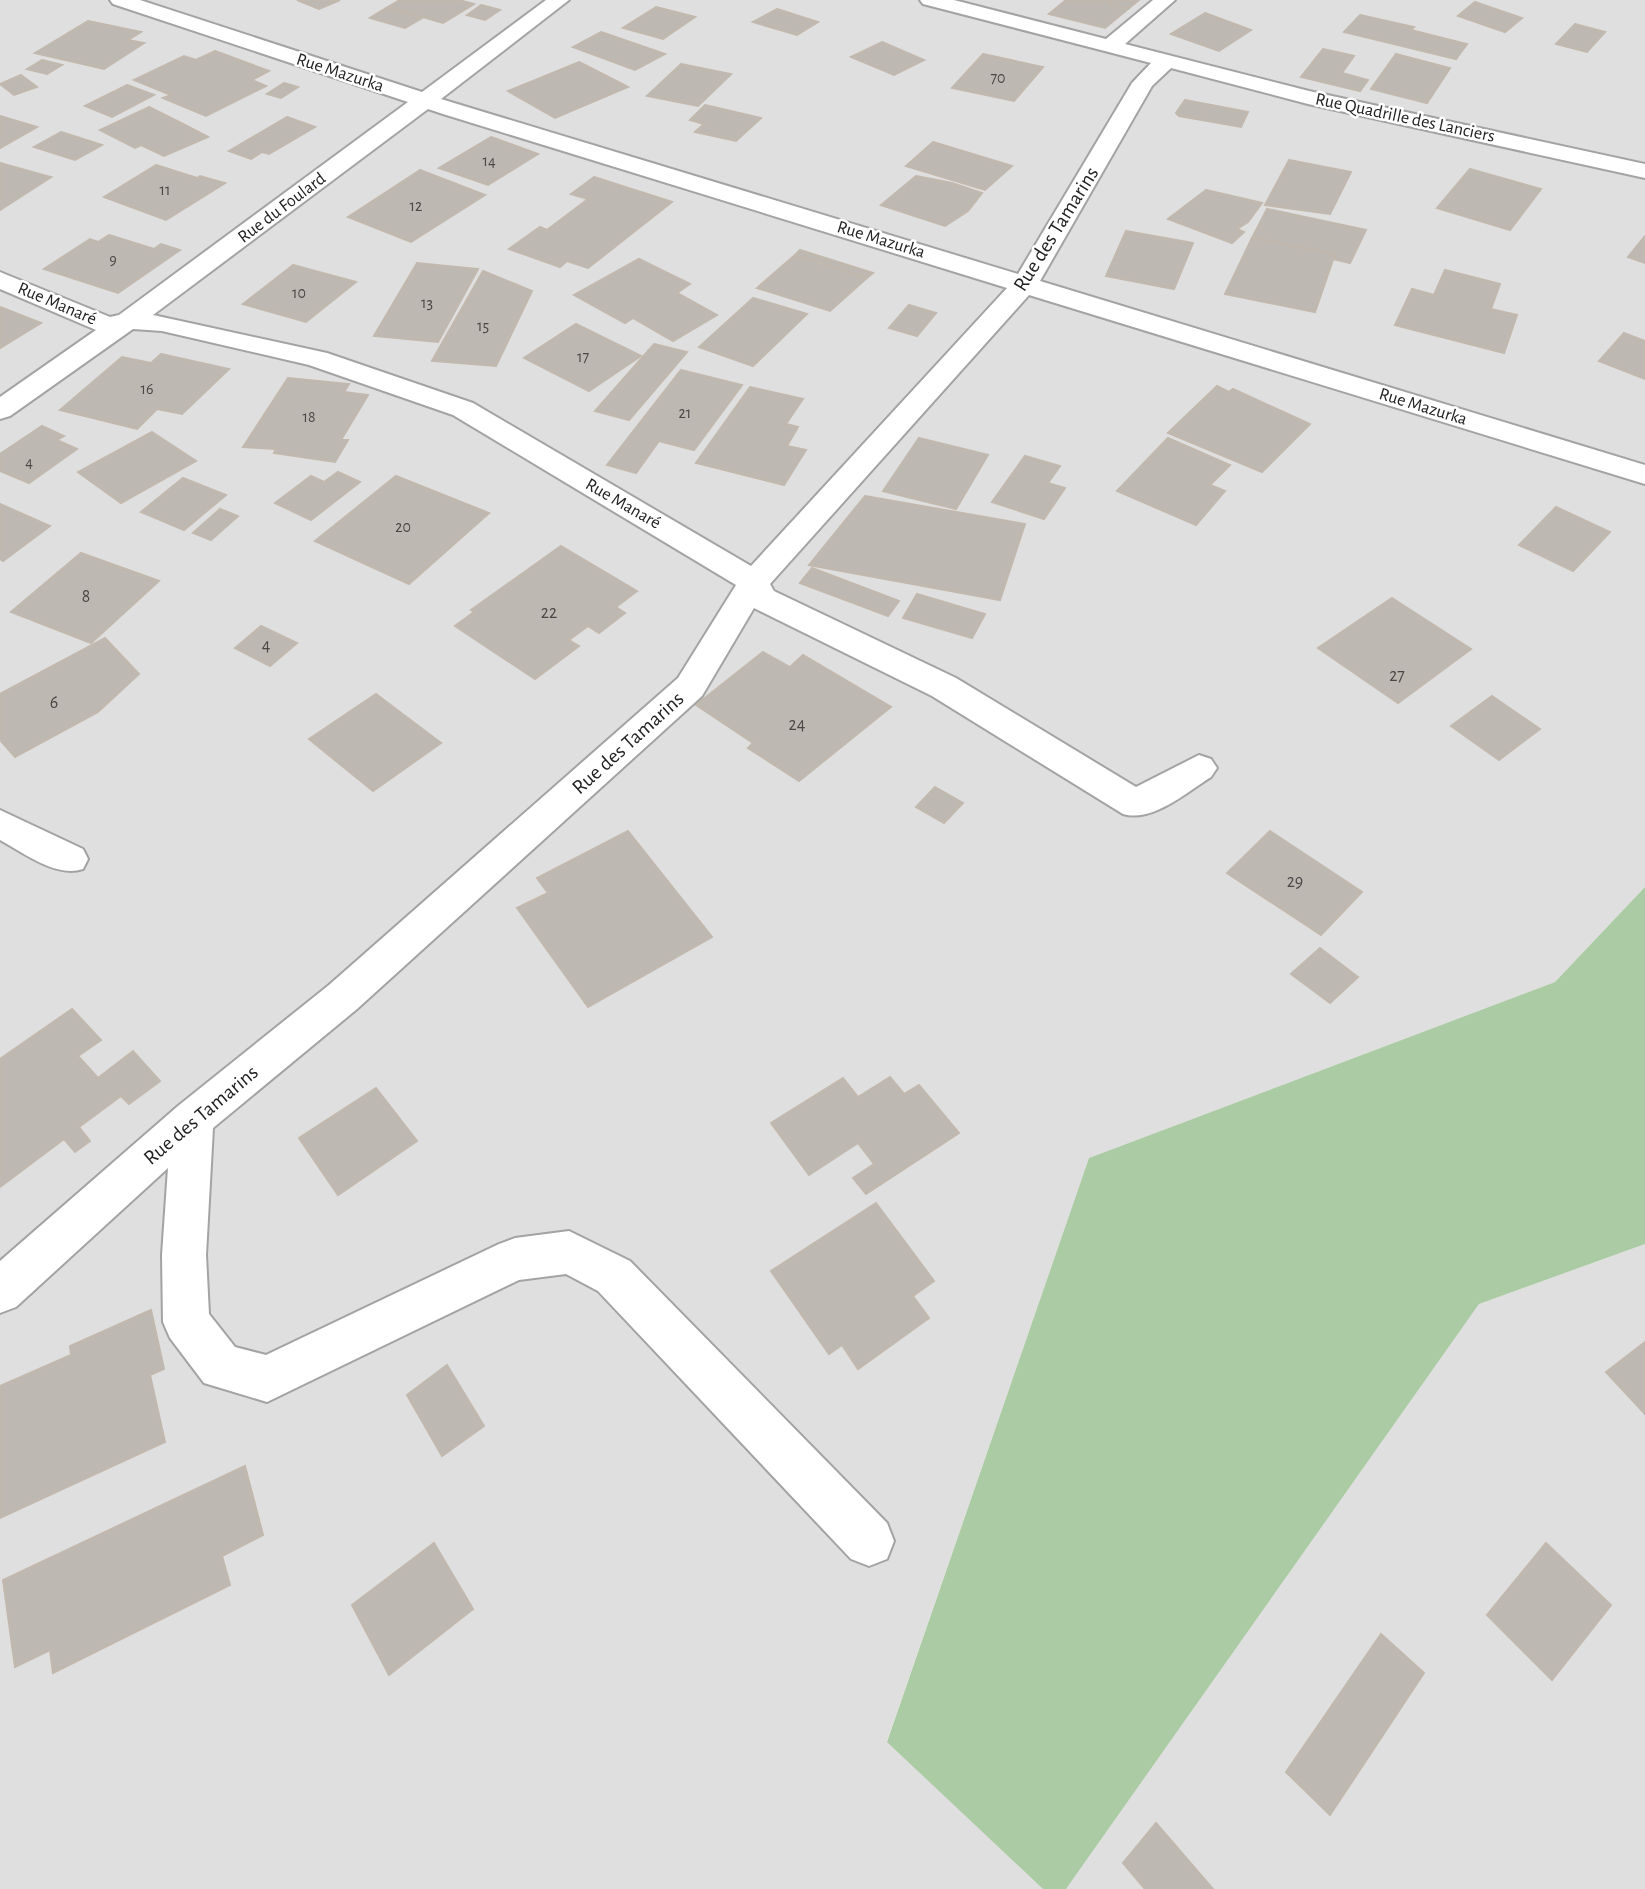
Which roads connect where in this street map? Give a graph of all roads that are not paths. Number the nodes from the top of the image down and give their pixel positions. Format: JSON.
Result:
{"nodes":[{"id":1,"x":120,"y":0,"type":"edge"},
{"id":2,"x":559,"y":0,"type":"edge"},
{"id":3,"x":930,"y":0,"type":"edge"},
{"id":4,"x":1165,"y":0,"type":"edge"},
{"id":5,"x":1111,"y":45,"type":"junction"},
{"id":6,"x":1167,"y":60,"type":"junction"},
{"id":7,"x":426,"y":101,"type":"junction"},
{"id":8,"x":1645,"y":172,"type":"edge"},
{"id":9,"x":0,"y":280,"type":"edge"},
{"id":10,"x":1025,"y":284,"type":"junction"},
{"id":11,"x":127,"y":321,"type":"junction"},
{"id":12,"x":0,"y":410,"type":"edge"},
{"id":13,"x":1645,"y":475,"type":"edge"},
{"id":14,"x":754,"y":582,"type":"junction"},
{"id":15,"x":1199,"y":768,"type":"dead end"},
{"id":16,"x":0,"y":824,"type":"edge"},
{"id":17,"x":70,"y":859,"type":"dead end"},
{"id":18,"x":193,"y":1119,"type":"junction"},
{"id":19,"x":0,"y":1291,"type":"edge"},
{"id":20,"x":869,"y":1541,"type":"dead end"}],
"edges":[{"from":1,"to":7,"type":"street","name":"Rue Mazurka"},
{"from":2,"to":7,"type":"street","name":"Rue du Foulard"},
{"from":3,"to":5,"type":"street"},
{"from":4,"to":5,"type":"street"},
{"from":5,"to":6,"type":"street","name":"Rue Quadrille des Lanciers"},
{"from":6,"to":8,"type":"street","name":"Rue Quadrille des Lanciers"},
{"from":6,"to":10,"type":"street","name":"Rue des Tamarins"},
{"from":7,"to":10,"type":"street","name":"Rue Mazurka"},
{"from":7,"to":11,"type":"street","name":"Rue du Foulard"},
{"from":9,"to":11,"type":"street","name":"Rue Manaré"},
{"from":10,"to":13,"type":"street","name":"Rue Mazurka"},
{"from":10,"to":14,"type":"street","name":"Rue des Tamarins"},
{"from":11,"to":12,"type":"street","name":"Rue du Foulard"},
{"from":11,"to":14,"type":"street","name":"Rue Manaré"},
{"from":14,"to":15,"type":"street","name":"Rue Manaré"},
{"from":14,"to":18,"type":"street","name":"Rue des Tamarins"},
{"from":16,"to":17,"type":"street"},
{"from":18,"to":19,"type":"street","name":"Rue des Tamarins"},
{"from":18,"to":20,"type":"street"}]}
